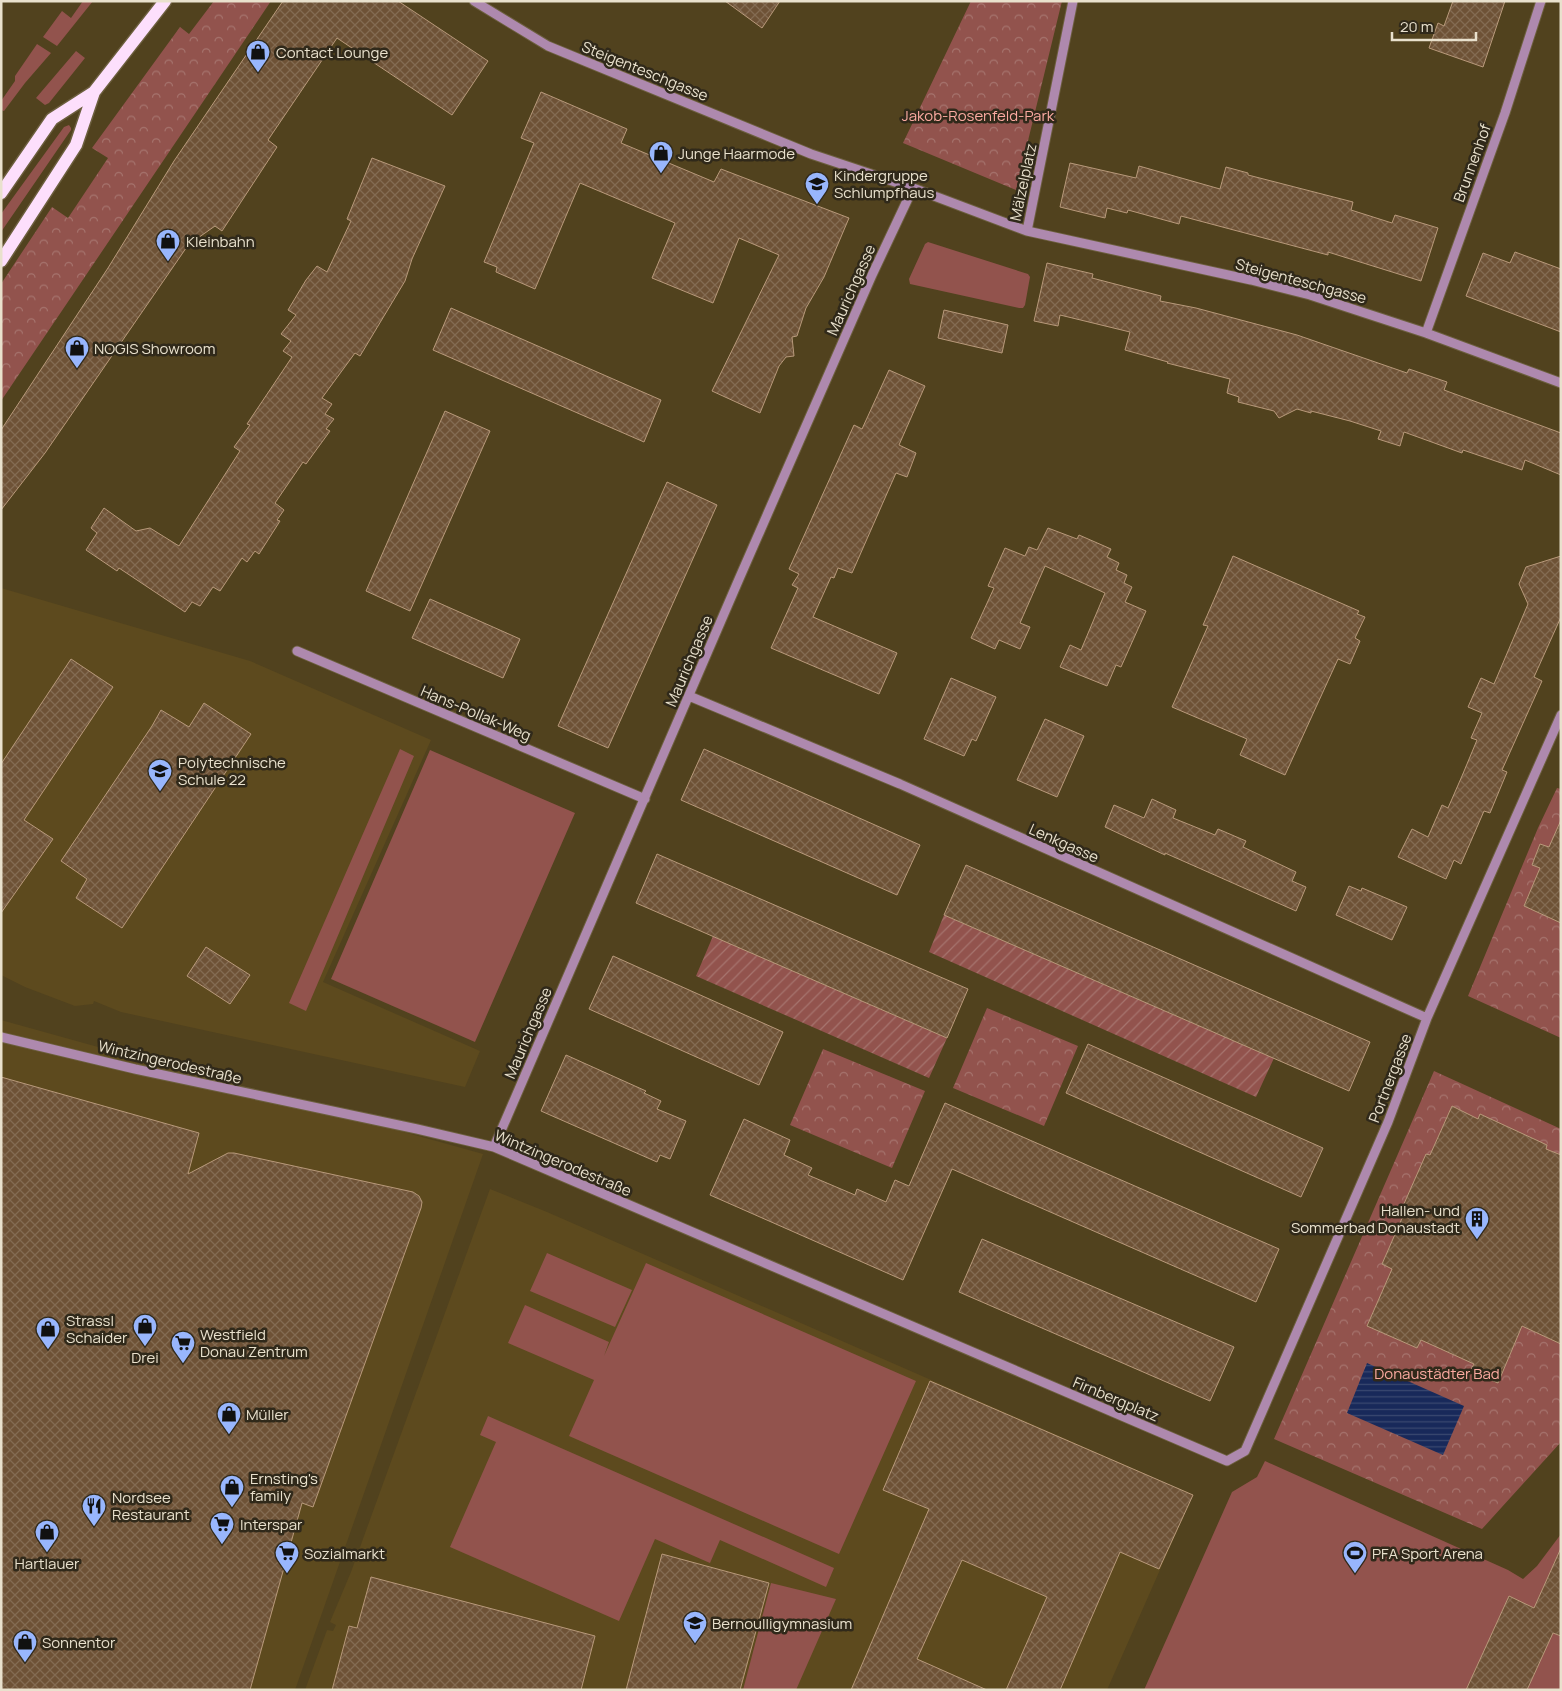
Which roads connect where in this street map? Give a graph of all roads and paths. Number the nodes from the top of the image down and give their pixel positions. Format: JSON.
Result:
{"nodes":[{"id":1,"x":165,"y":1,"type":"edge"},
{"id":2,"x":474,"y":1,"type":"edge"},
{"id":3,"x":1541,"y":1,"type":"edge"},
{"id":4,"x":1073,"y":2,"type":"edge"},
{"id":5,"x":94,"y":92,"type":"junction"},
{"id":6,"x":811,"y":154,"type":"joint"},
{"id":7,"x":913,"y":188,"type":"junction"},
{"id":8,"x":1,"y":192,"type":"edge"},
{"id":9,"x":1027,"y":231,"type":"junction"},
{"id":10,"x":1,"y":261,"type":"edge"},
{"id":11,"x":1426,"y":333,"type":"junction"},
{"id":12,"x":1561,"y":383,"type":"edge"},
{"id":13,"x":297,"y":651,"type":"dead end"},
{"id":14,"x":689,"y":696,"type":"junction"},
{"id":15,"x":1561,"y":715,"type":"edge"},
{"id":16,"x":645,"y":799,"type":"junction"},
{"id":17,"x":1427,"y":1018,"type":"junction"},
{"id":18,"x":1,"y":1037,"type":"edge"},
{"id":19,"x":494,"y":1147,"type":"junction"},
{"id":20,"x":976,"y":1354,"type":"joint"},
{"id":21,"x":1245,"y":1451,"type":"joint"}],
"edges":[{"from":1,"to":5,"type":"main road"},
{"from":2,"to":6,"type":"street","name":"Steigenteschgasse"},
{"from":3,"to":11,"type":"street","name":"Brunnenhof"},
{"from":4,"to":9,"type":"street","name":"Mälzelplatz"},
{"from":5,"to":8,"type":"main road"},
{"from":5,"to":10,"type":"main road"},
{"from":6,"to":7,"type":"street","name":"Mälzelplatz"},
{"from":7,"to":9,"type":"street","name":"Mälzelplatz"},
{"from":7,"to":14,"type":"street","name":"Maurichgasse"},
{"from":9,"to":11,"type":"street","name":"Steigenteschgasse"},
{"from":11,"to":12,"type":"street","name":"Steigenteschgasse"},
{"from":13,"to":16,"type":"street","name":"Hans-Pollak-Weg"},
{"from":14,"to":16,"type":"street","name":"Maurichgasse"},
{"from":14,"to":17,"type":"street","name":"Lenkgasse"},
{"from":15,"to":17,"type":"street","name":"Portnergasse"},
{"from":16,"to":19,"type":"street","name":"Maurichgasse"},
{"from":17,"to":21,"type":"street","name":"Portnergasse"},
{"from":18,"to":19,"type":"street","name":"Wintzingerodestraße"},
{"from":19,"to":20,"type":"street","name":"Wintzingerodestraße"},
{"from":20,"to":21,"type":"street","name":"Firnbergplatz"}]}
